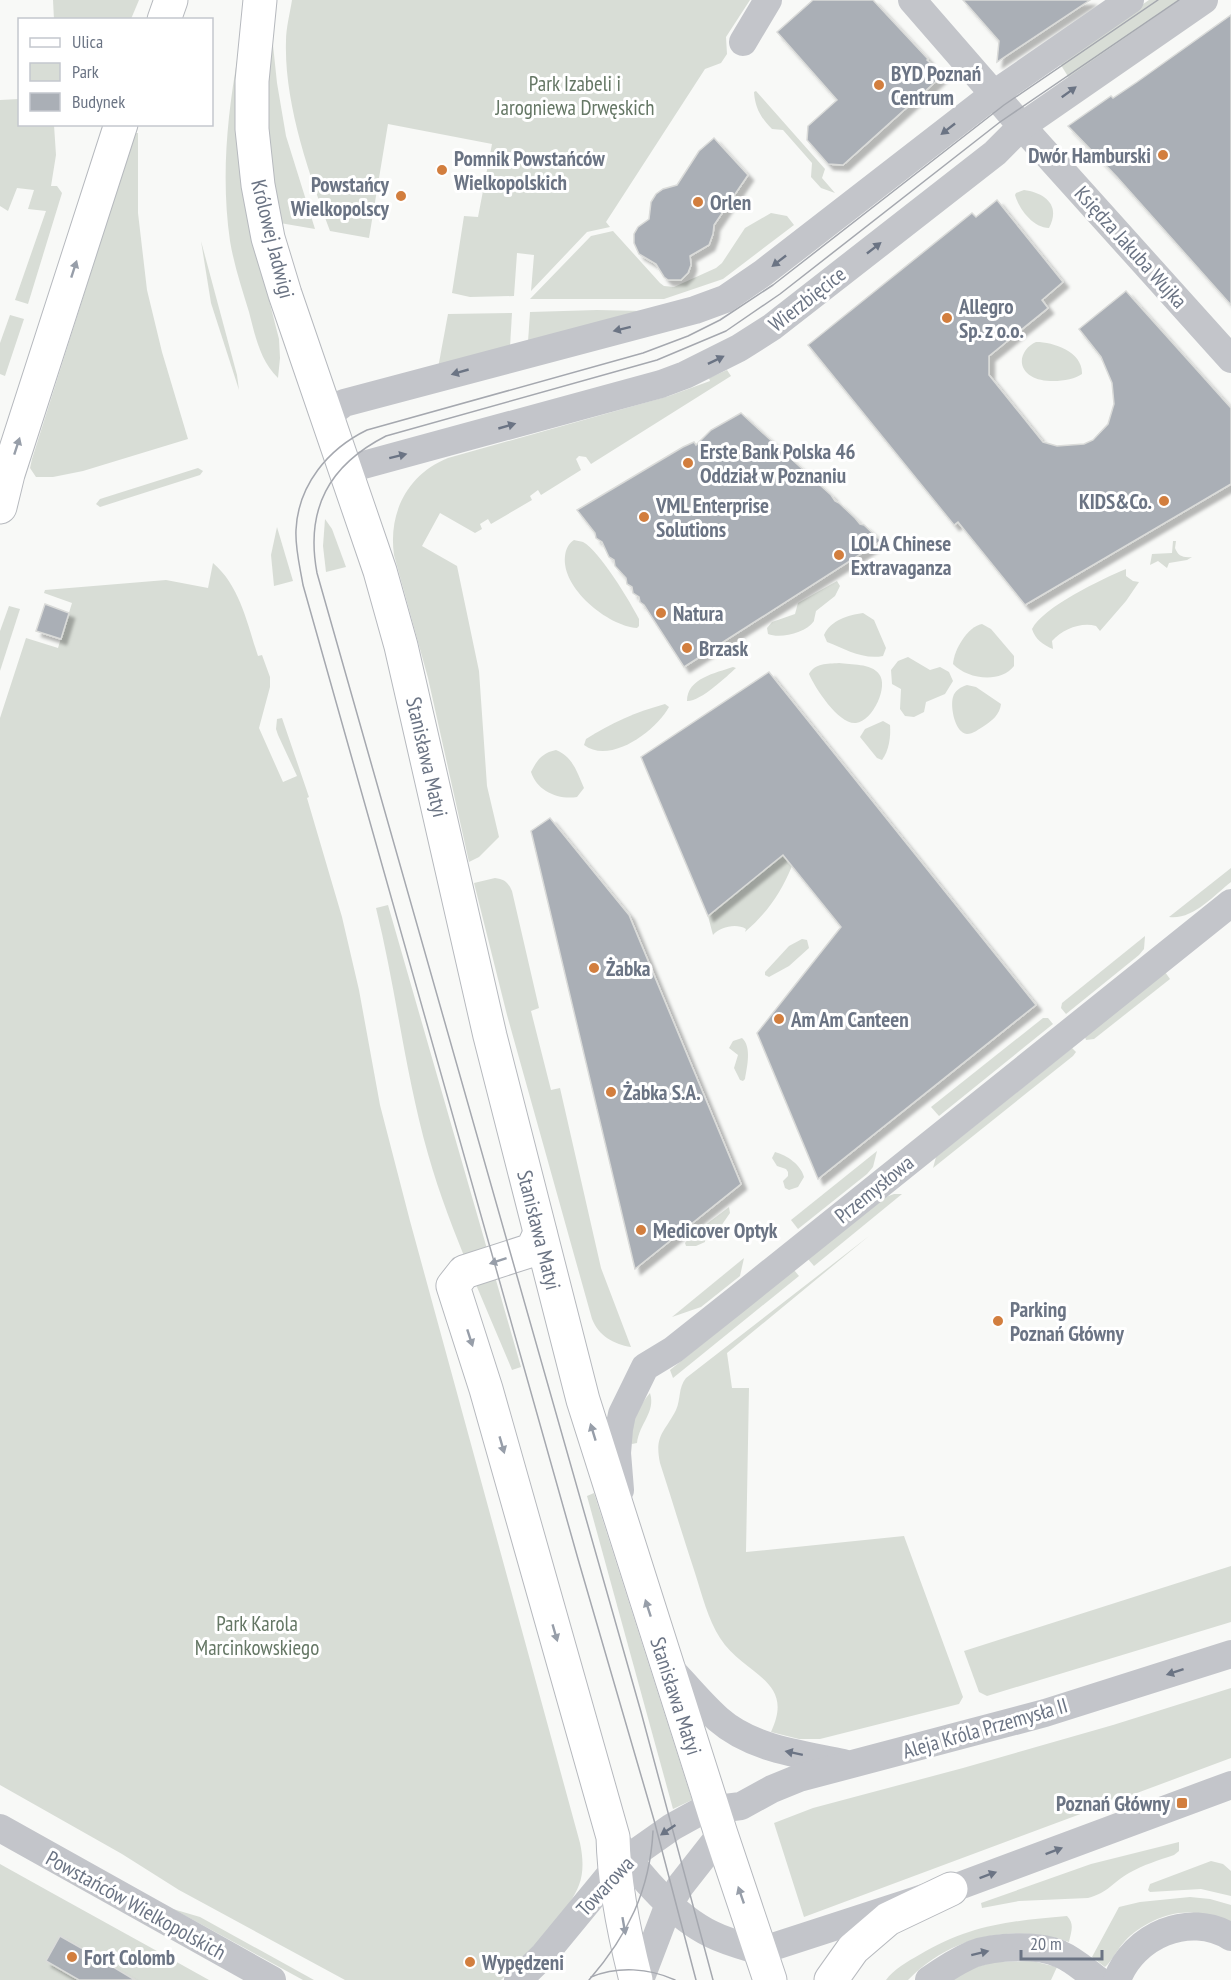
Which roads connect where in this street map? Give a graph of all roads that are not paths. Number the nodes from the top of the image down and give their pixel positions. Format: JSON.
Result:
{"nodes":[{"id":1,"x":171,"y":0,"type":"edge"},
{"id":2,"x":260,"y":0,"type":"edge"},
{"id":3,"x":768,"y":0,"type":"edge"},
{"id":4,"x":912,"y":0,"type":"edge"},
{"id":5,"x":1130,"y":0,"type":"edge"},
{"id":6,"x":1204,"y":0,"type":"edge"},
{"id":7,"x":165,"y":18,"type":"edge"},
{"id":8,"x":743,"y":42,"type":"dead end"},
{"id":9,"x":994,"y":94,"type":"junction"},
{"id":10,"x":120,"y":126,"type":"edge"},
{"id":11,"x":1022,"y":126,"type":"junction"},
{"id":12,"x":1231,"y":359,"type":"edge"},
{"id":13,"x":326,"y":417,"type":"junction"},
{"id":14,"x":345,"y":470,"type":"junction"},
{"id":15,"x":1,"y":505,"type":"edge"},
{"id":16,"x":1231,"y":903,"type":"edge"},
{"id":17,"x":540,"y":1233,"type":"junction"},
{"id":18,"x":622,"y":1528,"type":"junction"},
{"id":19,"x":1231,"y":1654,"type":"edge"},
{"id":20,"x":666,"y":1664,"type":"junction"},
{"id":21,"x":851,"y":1765,"type":"junction"},
{"id":22,"x":1231,"y":1785,"type":"edge"},
{"id":23,"x":725,"y":1816,"type":"junction"},
{"id":24,"x":0,"y":1828,"type":"edge"},
{"id":25,"x":618,"y":1855,"type":"junction"},
{"id":26,"x":951,"y":1889,"type":"junction"},
{"id":27,"x":669,"y":1904,"type":"junction"},
{"id":28,"x":1231,"y":1937,"type":"edge"},
{"id":29,"x":765,"y":1965,"type":"edge"},
{"id":30,"x":272,"y":1980,"type":"edge"},
{"id":31,"x":518,"y":1980,"type":"edge"},
{"id":32,"x":638,"y":1980,"type":"edge"},
{"id":33,"x":831,"y":1980,"type":"edge"},
{"id":34,"x":929,"y":1980,"type":"edge"},
{"id":35,"x":1098,"y":1980,"type":"edge"},
{"id":36,"x":1117,"y":1980,"type":"edge"}],
"edges":[{"from":1,"to":7,"type":"street"},
{"from":2,"to":13,"type":"street","name":"Królowej Jadwigi"},
{"from":3,"to":8,"type":"street"},
{"from":4,"to":9,"type":"street","name":"Księdza Jakuba Wujka"},
{"from":5,"to":9,"type":"street"},
{"from":11,"to":6,"type":"street","name":"Wierzbięcice","one_way":true},
{"from":9,"to":11,"type":"street","name":"Księdza Jakuba Wujka"},
{"from":9,"to":13,"type":"street","one_way":true},
{"from":15,"to":10,"type":"street","one_way":true},
{"from":11,"to":12,"type":"street","name":"Księdza Jakuba Wujka"},
{"from":14,"to":11,"type":"street","name":"Wierzbięcice","one_way":true},
{"from":13,"to":14,"type":"street","name":"Królowej Jadwigi"},
{"from":14,"to":17,"type":"street","name":"Stanisława Matyi"},
{"from":16,"to":18,"type":"street","name":"Przemysłowa"},
{"from":18,"to":17,"type":"street","name":"Stanisława Matyi","one_way":true},
{"from":17,"to":25,"type":"street","one_way":true},
{"from":20,"to":18,"type":"street","name":"Stanisława Matyi","one_way":true},
{"from":19,"to":21,"type":"street","name":"Aleja Króla Przemysła II","one_way":true},
{"from":21,"to":20,"type":"street","one_way":true},
{"from":20,"to":23,"type":"street","name":"Stanisława Matyi"},
{"from":21,"to":23,"type":"street","name":"Aleja Króla Przemysła II"},
{"from":26,"to":22,"type":"street","one_way":true},
{"from":23,"to":25,"type":"street","name":"Towarowa","one_way":true},
{"from":23,"to":27,"type":"street"},
{"from":29,"to":23,"type":"street","name":"Stanisława Matyi","one_way":true},
{"from":24,"to":30,"type":"street","name":"Powstańców Wielkopolskich"},
{"from":25,"to":27,"type":"street"},
{"from":25,"to":31,"type":"street","name":"Towarowa"},
{"from":25,"to":32,"type":"street","one_way":true},
{"from":26,"to":29,"type":"street"},
{"from":26,"to":33,"type":"street"},
{"from":27,"to":29,"type":"street"},
{"from":27,"to":32,"type":"street"},
{"from":28,"to":36,"type":"street"},
{"from":34,"to":35,"type":"street","one_way":true}]}
